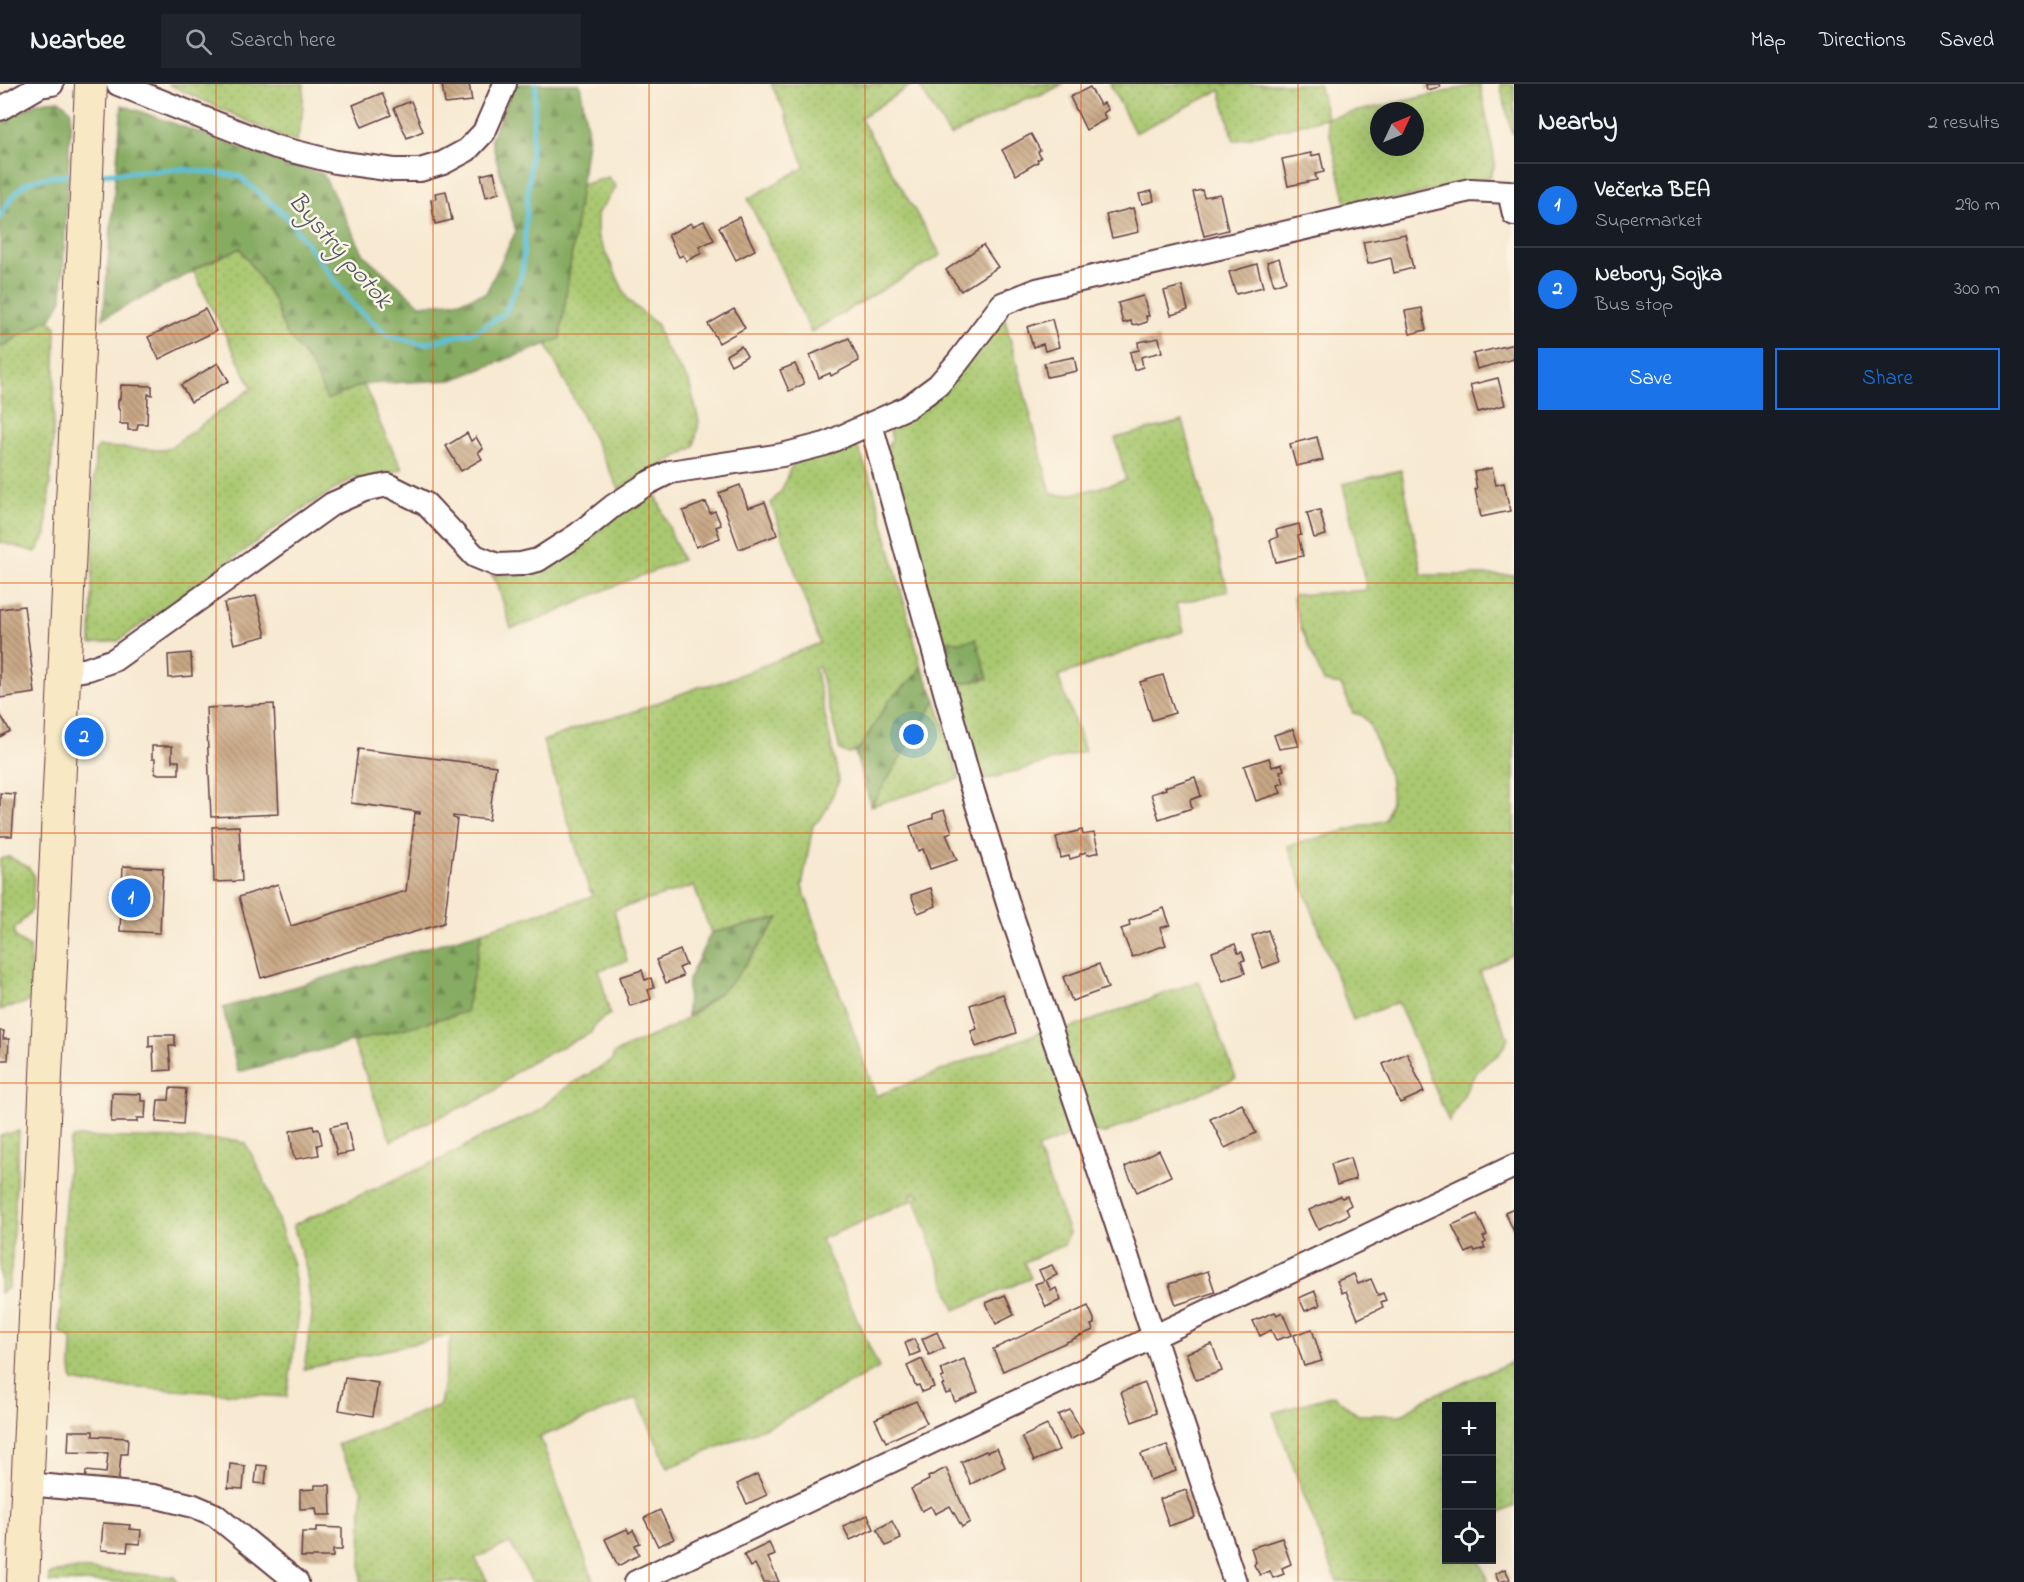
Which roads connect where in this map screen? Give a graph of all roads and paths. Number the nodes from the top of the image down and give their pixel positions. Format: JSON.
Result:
{"nodes":[{"id":1,"x":52,"y":84,"type":"edge"},
{"id":2,"x":91,"y":84,"type":"edge"},
{"id":3,"x":118,"y":84,"type":"edge"},
{"id":4,"x":505,"y":84,"type":"edge"},
{"id":5,"x":0,"y":109,"type":"edge"},
{"id":6,"x":1514,"y":214,"type":"edge"},
{"id":7,"x":871,"y":424,"type":"junction"},
{"id":8,"x":65,"y":673,"type":"junction"},
{"id":9,"x":1514,"y":1166,"type":"edge"},
{"id":10,"x":1154,"y":1337,"type":"junction"},
{"id":11,"x":27,"y":1484,"type":"junction"},
{"id":12,"x":23,"y":1582,"type":"edge"},
{"id":13,"x":297,"y":1582,"type":"edge"},
{"id":14,"x":636,"y":1582,"type":"edge"},
{"id":15,"x":1235,"y":1582,"type":"edge"}],
"edges":[{"from":1,"to":5,"type":"street"},
{"from":2,"to":8,"type":"main road"},
{"from":3,"to":4,"type":"street"},
{"from":6,"to":7,"type":"street"},
{"from":7,"to":8,"type":"street"},
{"from":7,"to":10,"type":"street"},
{"from":8,"to":11,"type":"main road"},
{"from":9,"to":10,"type":"street"},
{"from":10,"to":14,"type":"street"},
{"from":10,"to":15,"type":"street"},
{"from":11,"to":12,"type":"main road"},
{"from":11,"to":13,"type":"street"}]}
